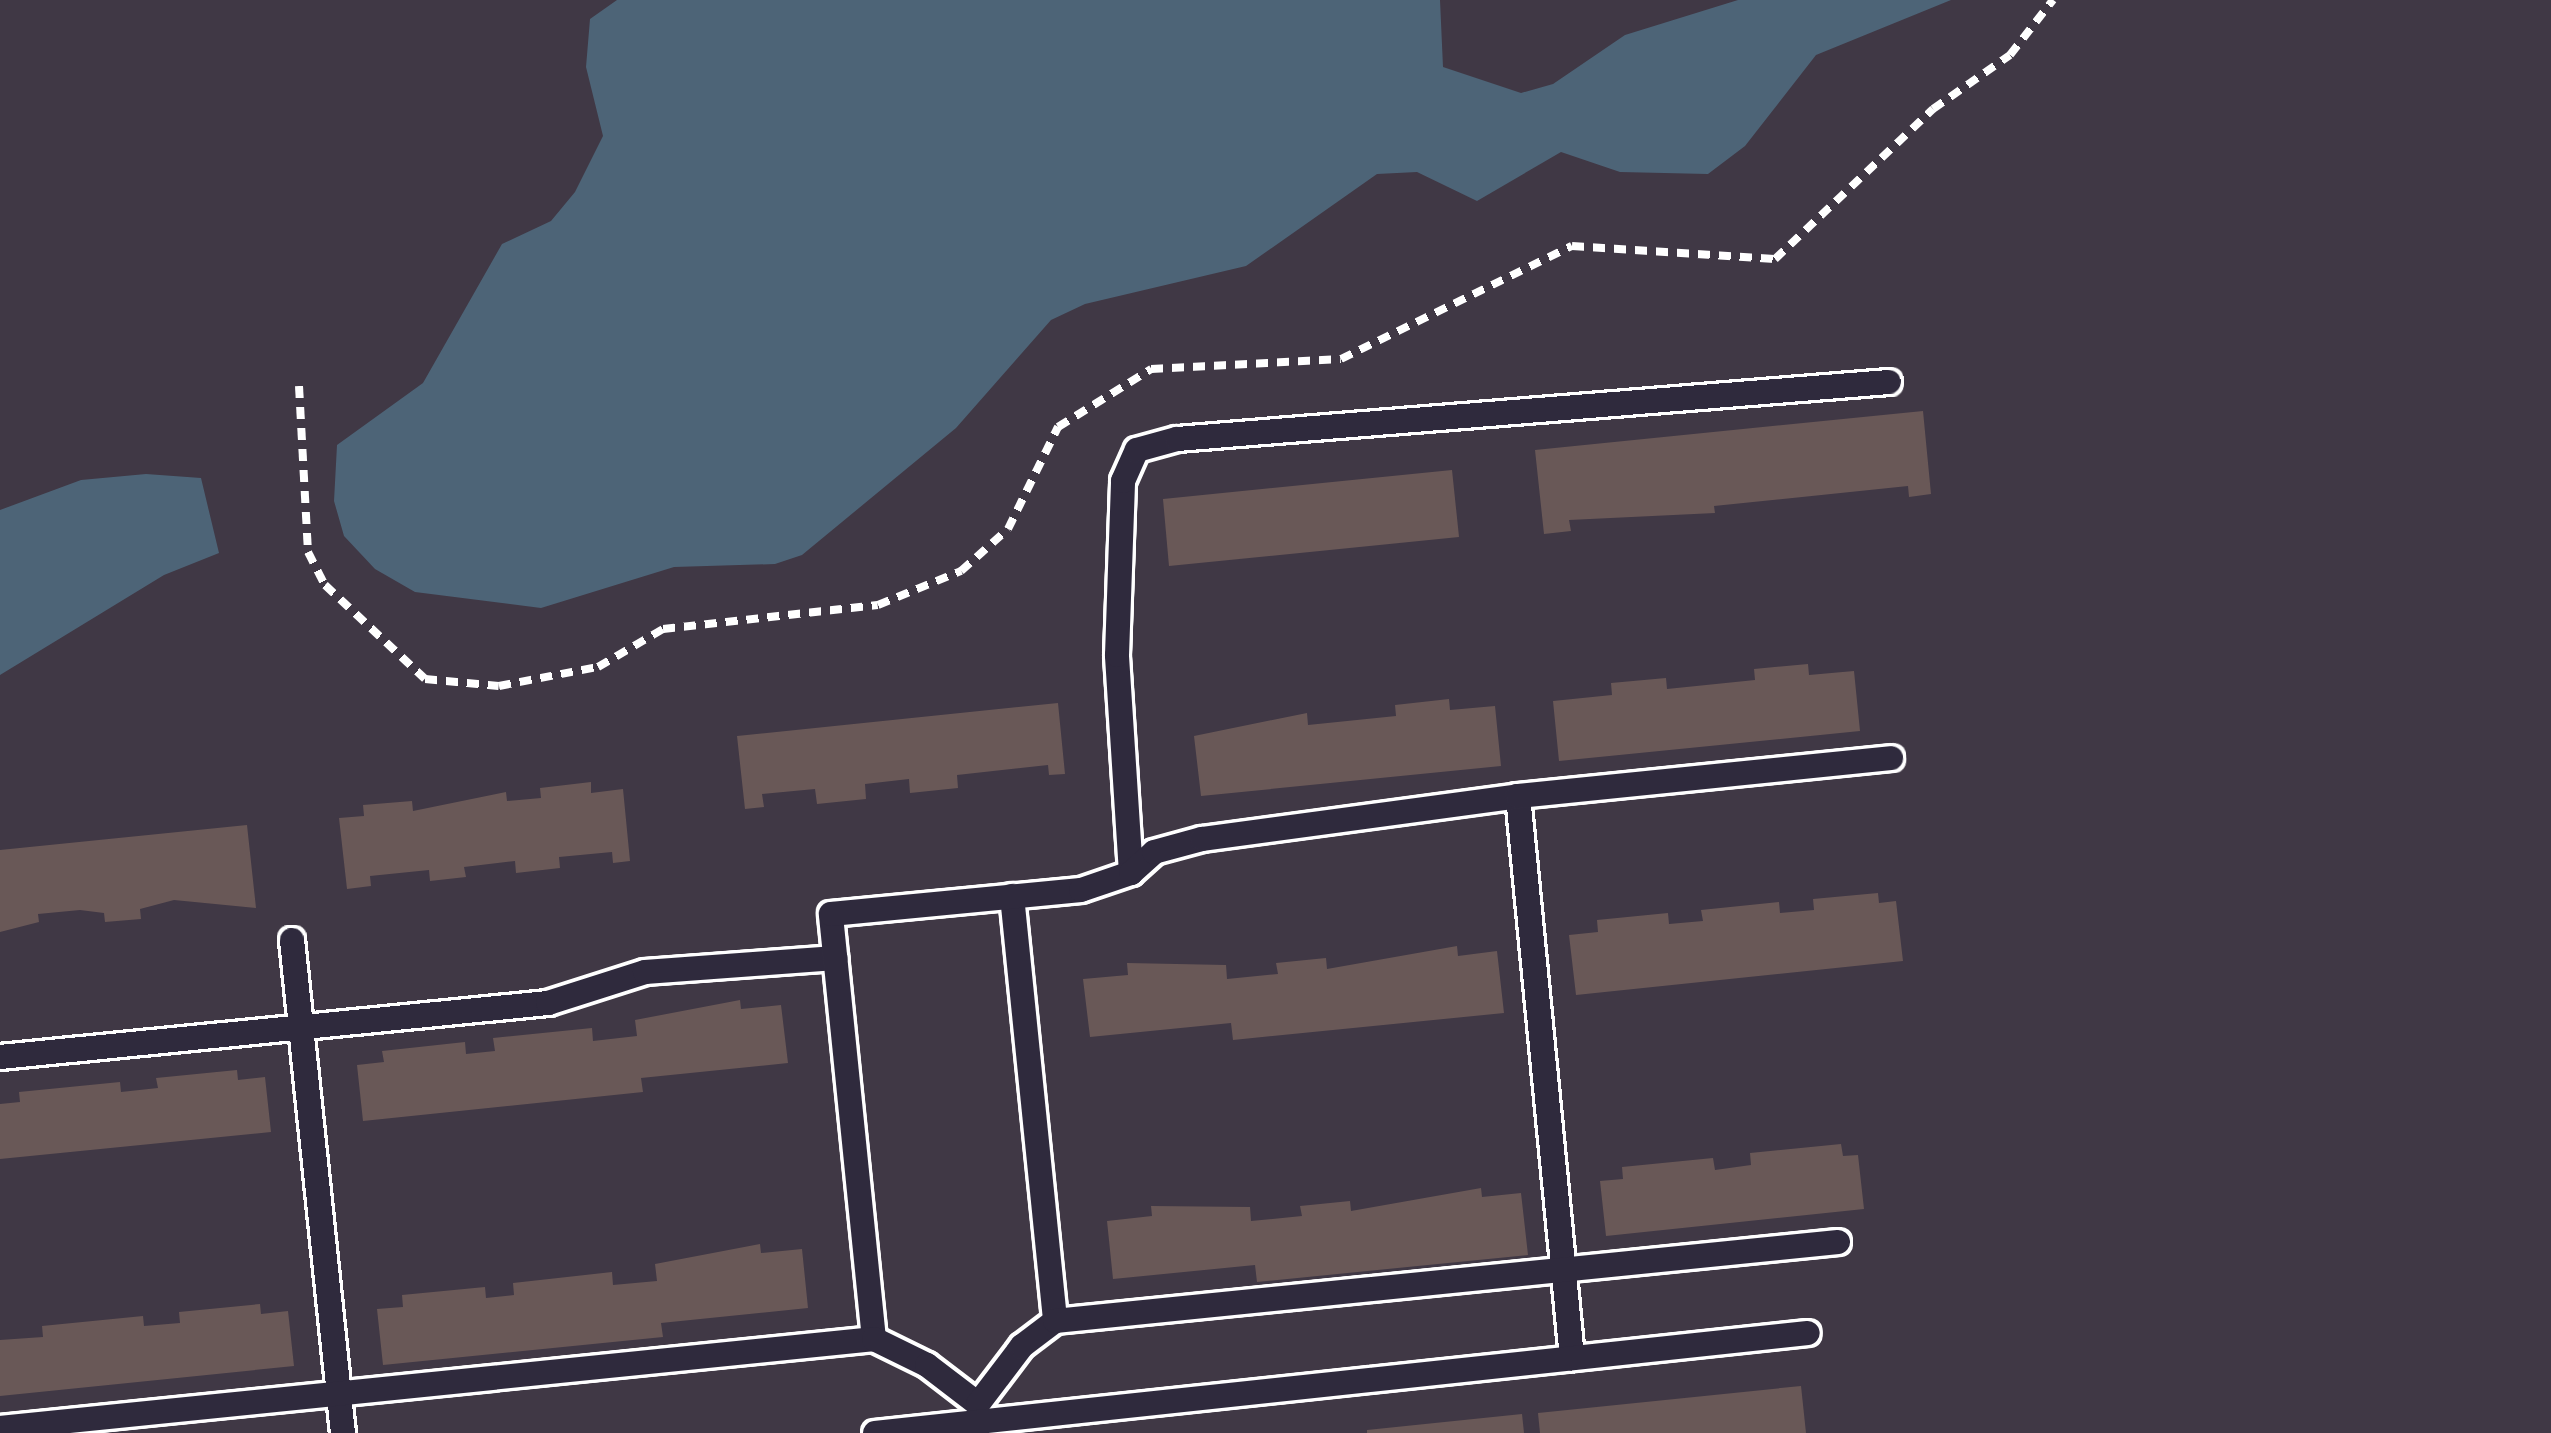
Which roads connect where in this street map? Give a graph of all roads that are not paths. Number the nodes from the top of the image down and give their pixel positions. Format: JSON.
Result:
{"nodes":[{"id":1,"x":1889,"y":382,"type":"dead end"},
{"id":2,"x":1892,"y":758,"type":"dead end"},
{"id":3,"x":1517,"y":796,"type":"junction"},
{"id":4,"x":1131,"y":872,"type":"junction"},
{"id":5,"x":1012,"y":896,"type":"junction"},
{"id":6,"x":292,"y":940,"type":"dead end"},
{"id":7,"x":835,"y":958,"type":"junction"},
{"id":8,"x":301,"y":1028,"type":"junction"},
{"id":9,"x":0,"y":1058,"type":"edge"},
{"id":10,"x":1838,"y":1242,"type":"dead end"},
{"id":11,"x":1563,"y":1270,"type":"junction"},
{"id":12,"x":1055,"y":1321,"type":"junction"},
{"id":13,"x":1808,"y":1333,"type":"dead end"},
{"id":14,"x":874,"y":1340,"type":"junction"},
{"id":15,"x":1572,"y":1358,"type":"junction"},
{"id":16,"x":338,"y":1394,"type":"junction"},
{"id":17,"x":979,"y":1420,"type":"edge"},
{"id":18,"x":0,"y":1428,"type":"edge"},
{"id":19,"x":343,"y":1433,"type":"edge"},
{"id":20,"x":874,"y":1433,"type":"edge"}],
"edges":[{"from":1,"to":4,"type":"lane"},
{"from":2,"to":3,"type":"lane"},
{"from":3,"to":4,"type":"lane"},
{"from":3,"to":11,"type":"lane"},
{"from":4,"to":5,"type":"lane"},
{"from":5,"to":7,"type":"lane"},
{"from":5,"to":12,"type":"lane"},
{"from":6,"to":8,"type":"lane"},
{"from":7,"to":8,"type":"lane"},
{"from":7,"to":14,"type":"lane"},
{"from":8,"to":9,"type":"lane"},
{"from":8,"to":16,"type":"lane"},
{"from":10,"to":11,"type":"lane"},
{"from":11,"to":12,"type":"lane"},
{"from":11,"to":15,"type":"lane"},
{"from":12,"to":17,"type":"lane"},
{"from":13,"to":15,"type":"lane"},
{"from":14,"to":16,"type":"lane"},
{"from":14,"to":17,"type":"lane"},
{"from":15,"to":17,"type":"lane"},
{"from":16,"to":18,"type":"lane"},
{"from":16,"to":19,"type":"lane"},
{"from":17,"to":20,"type":"lane"}]}
